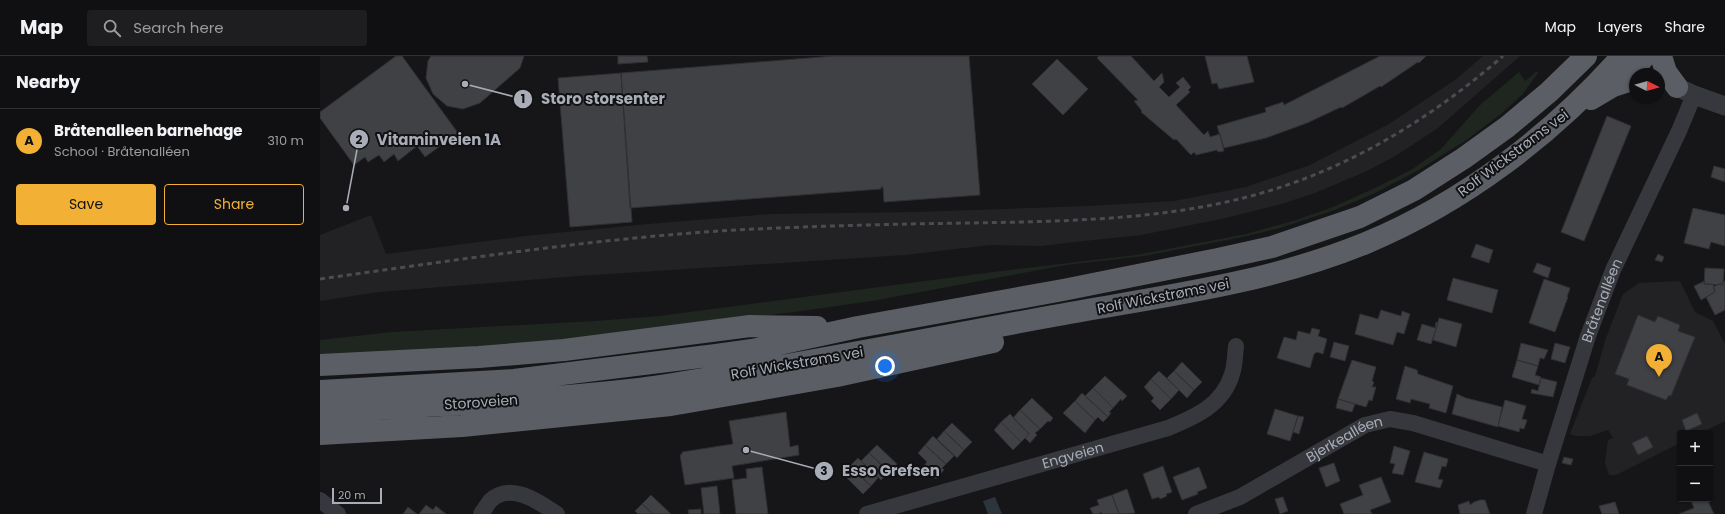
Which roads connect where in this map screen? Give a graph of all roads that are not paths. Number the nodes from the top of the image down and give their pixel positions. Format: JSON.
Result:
{"nodes":[{"id":1,"x":1586,"y":56,"type":"edge"},
{"id":2,"x":1622,"y":56,"type":"edge"},
{"id":3,"x":1646,"y":56,"type":"edge"},
{"id":4,"x":1661,"y":56,"type":"edge"},
{"id":5,"x":1638,"y":68,"type":"edge"},
{"id":6,"x":1629,"y":80,"type":"edge"},
{"id":7,"x":1677,"y":88,"type":"edge"},
{"id":8,"x":1725,"y":106,"type":"edge"},
{"id":9,"x":1566,"y":114,"type":"junction"},
{"id":10,"x":1126,"y":303,"type":"junction"},
{"id":11,"x":858,"y":327,"type":"junction"},
{"id":12,"x":1236,"y":346,"type":"dead end"},
{"id":13,"x":320,"y":365,"type":"edge"},
{"id":14,"x":639,"y":366,"type":"joint"},
{"id":15,"x":641,"y":388,"type":"joint"},
{"id":16,"x":320,"y":391,"type":"edge"},
{"id":17,"x":320,"y":412,"type":"edge"},
{"id":18,"x":320,"y":434,"type":"edge"},
{"id":19,"x":1548,"y":464,"type":"junction"},
{"id":20,"x":320,"y":500,"type":"edge"},
{"id":21,"x":338,"y":514,"type":"edge"},
{"id":22,"x":481,"y":514,"type":"edge"},
{"id":23,"x":557,"y":514,"type":"edge"},
{"id":24,"x":867,"y":514,"type":"edge"},
{"id":25,"x":1196,"y":514,"type":"edge"},
{"id":26,"x":1534,"y":514,"type":"edge"}],
"edges":[{"from":1,"to":11,"type":"highway","name":"Rolf Wickstrøms vei"},
{"from":2,"to":9,"type":"highway","name":"Rolf Wickstrøms vei"},
{"from":3,"to":5,"type":"highway"},
{"from":4,"to":7,"type":"highway"},
{"from":6,"to":9,"type":"highway"},
{"from":7,"to":8,"type":"street"},
{"from":7,"to":19,"type":"street","name":"Bråtenalléen"},
{"from":9,"to":10,"type":"highway","name":"Rolf Wickstrøms vei"},
{"from":10,"to":15,"type":"highway","name":"Rolf Wickstrøms vei"},
{"from":10,"to":18,"type":"highway"},
{"from":11,"to":13,"type":"highway"},
{"from":11,"to":14,"type":"highway","name":"Rolf Wickstrøms vei"},
{"from":12,"to":24,"type":"street","name":"Engveien"},
{"from":14,"to":16,"type":"highway","name":"Storoveien"},
{"from":15,"to":17,"type":"highway","name":"Storoveien"},
{"from":19,"to":25,"type":"street","name":"Bjerkealléen"},
{"from":19,"to":26,"type":"street","name":"Bråtenalléen"},
{"from":20,"to":21,"type":"street"},
{"from":22,"to":23,"type":"street"}]}
